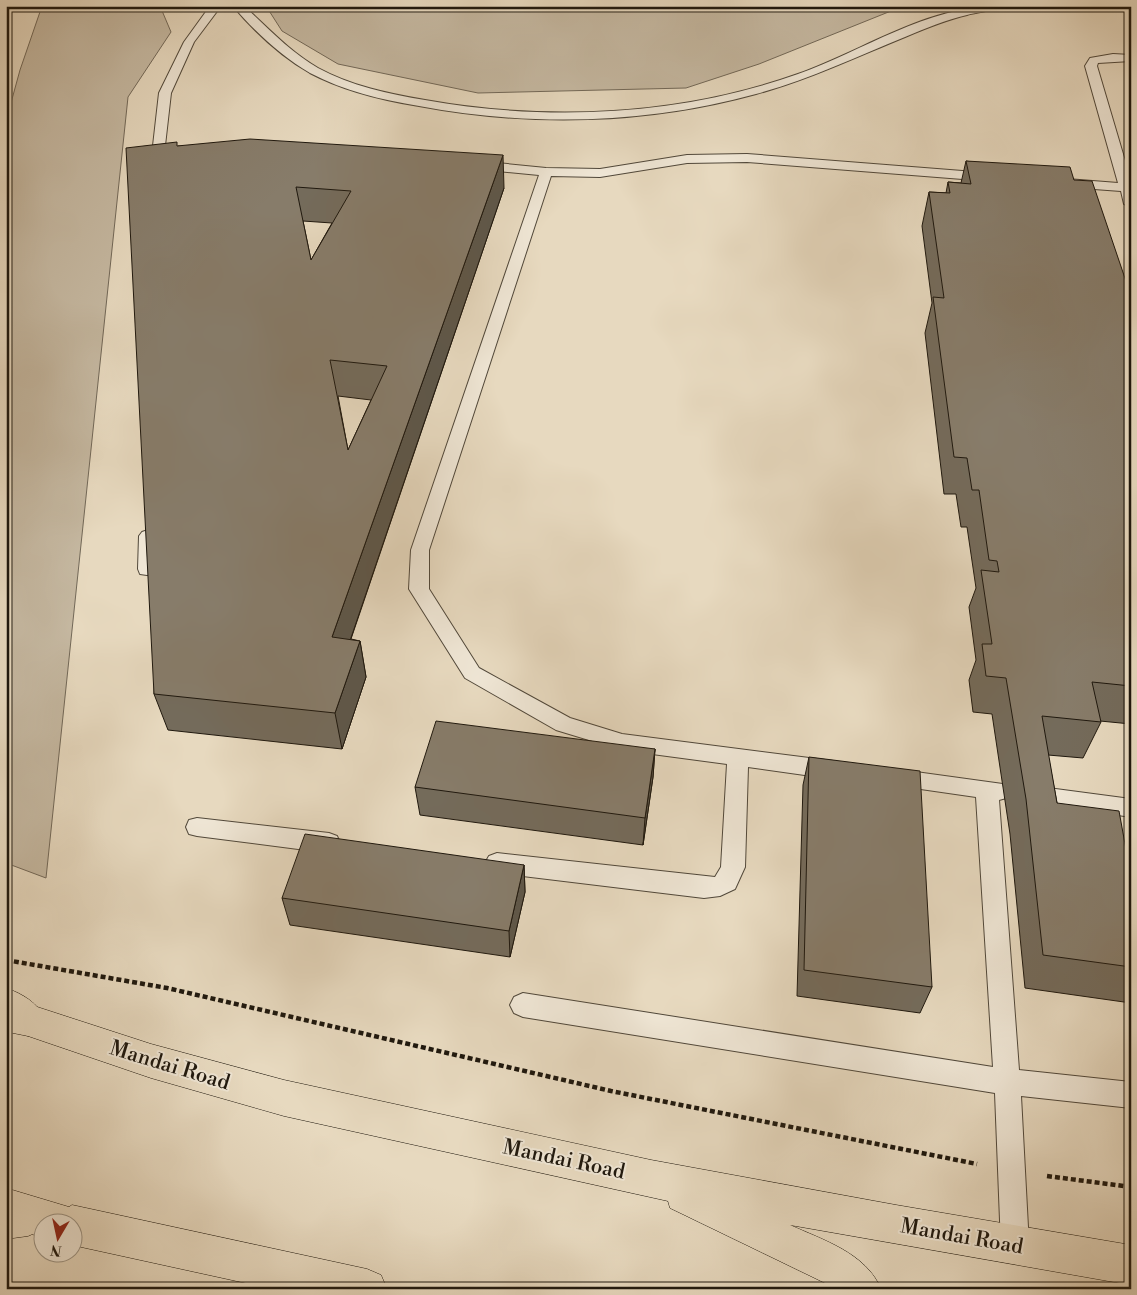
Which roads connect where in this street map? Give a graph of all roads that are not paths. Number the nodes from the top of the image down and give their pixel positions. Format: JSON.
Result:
{"nodes":[{"id":1,"x":216,"y":6,"type":"edge"},
{"id":2,"x":238,"y":6,"type":"edge"},
{"id":3,"x":993,"y":6,"type":"edge"},
{"id":4,"x":1131,"y":58,"type":"edge"},
{"id":5,"x":459,"y":163,"type":"edge"},
{"id":6,"x":546,"y":172,"type":"junction"},
{"id":7,"x":996,"y":178,"type":"edge"},
{"id":8,"x":1056,"y":182,"type":"edge"},
{"id":9,"x":156,"y":184,"type":"edge"},
{"id":10,"x":1128,"y":188,"type":"edge"},
{"id":11,"x":1131,"y":204,"type":"edge"},
{"id":12,"x":148,"y":520,"type":"edge"},
{"id":13,"x":147,"y":569,"type":"edge"},
{"id":14,"x":738,"y":758,"type":"junction"},
{"id":15,"x":1033,"y":795,"type":"edge"},
{"id":16,"x":1131,"y":808,"type":"edge"},
{"id":17,"x":197,"y":827,"type":"dead end"},
{"id":18,"x":353,"y":846,"type":"edge"},
{"id":19,"x":480,"y":861,"type":"edge"},
{"id":20,"x":523,"y":1005,"type":"dead end"},
{"id":21,"x":14,"y":1013,"type":"edge"},
{"id":22,"x":1007,"y":1082,"type":"junction"},
{"id":23,"x":1131,"y":1096,"type":"edge"},
{"id":24,"x":652,"y":1178,"type":"junction"},
{"id":25,"x":82,"y":1228,"type":"edge"},
{"id":26,"x":1015,"y":1246,"type":"junction"},
{"id":27,"x":1131,"y":1265,"type":"edge"},
{"id":28,"x":367,"y":1289,"type":"edge"},
{"id":29,"x":861,"y":1289,"type":"edge"}],
"edges":[{"from":1,"to":9,"type":"lane"},
{"from":2,"to":3,"type":"lane"},
{"from":4,"to":10,"type":"lane"},
{"from":5,"to":6,"type":"lane"},
{"from":6,"to":7,"type":"lane"},
{"from":6,"to":14,"type":"lane"},
{"from":8,"to":10,"type":"lane"},
{"from":10,"to":11,"type":"lane"},
{"from":12,"to":13,"type":"lane"},
{"from":14,"to":19,"type":"lane"},
{"from":14,"to":22,"type":"lane"},
{"from":15,"to":16,"type":"lane"},
{"from":17,"to":18,"type":"lane"},
{"from":20,"to":22,"type":"lane"},
{"from":21,"to":24,"type":"main road","name":"Mandai Road"},
{"from":22,"to":23,"type":"lane"},
{"from":22,"to":26,"type":"lane"},
{"from":24,"to":26,"type":"main road","name":"Mandai Road"},
{"from":24,"to":29,"type":"main road"},
{"from":25,"to":28,"type":"main road"},
{"from":26,"to":27,"type":"main road","name":"Mandai Road"}]}
